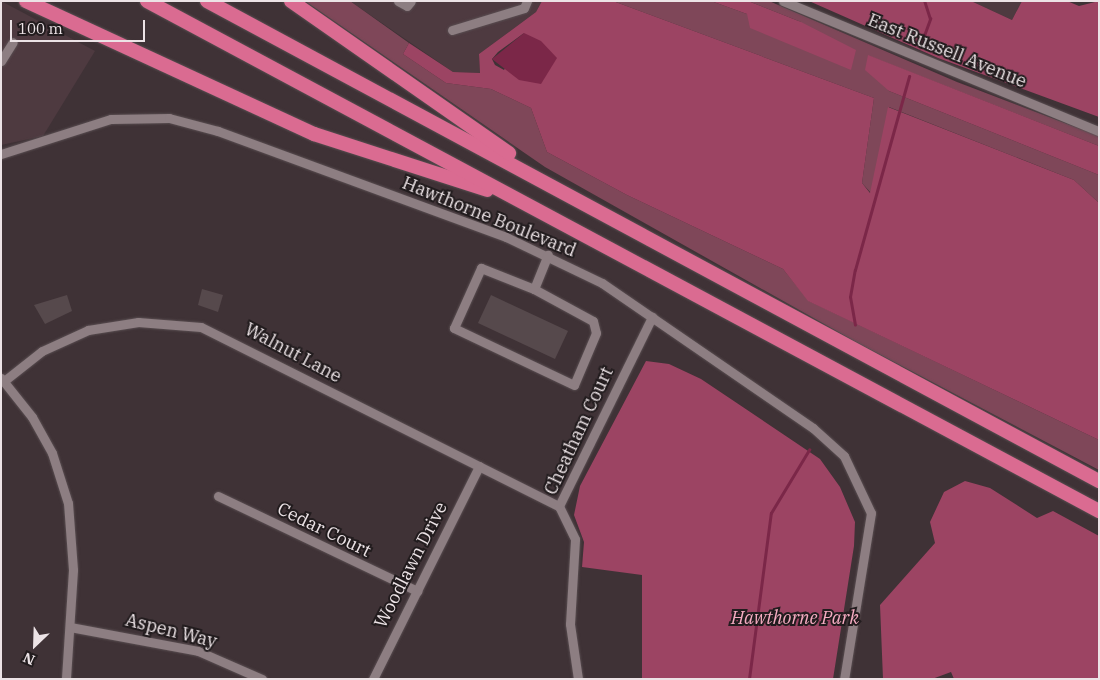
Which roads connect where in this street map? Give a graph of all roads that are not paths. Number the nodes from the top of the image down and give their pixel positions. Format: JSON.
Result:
{"nodes":[{"id":1,"x":26,"y":1,"type":"edge"},
{"id":2,"x":147,"y":1,"type":"edge"},
{"id":3,"x":207,"y":1,"type":"edge"},
{"id":4,"x":291,"y":1,"type":"edge"},
{"id":5,"x":398,"y":1,"type":"edge"},
{"id":6,"x":411,"y":1,"type":"edge"},
{"id":7,"x":527,"y":1,"type":"edge"},
{"id":8,"x":783,"y":1,"type":"edge"},
{"id":9,"x":452,"y":30,"type":"dead end"},
{"id":10,"x":12,"y":42,"type":"dead end"},
{"id":11,"x":1,"y":61,"type":"edge"},
{"id":12,"x":1099,"y":131,"type":"edge"},
{"id":13,"x":1,"y":154,"type":"edge"},
{"id":14,"x":574,"y":197,"type":"junction"},
{"id":15,"x":517,"y":199,"type":"junction"},
{"id":16,"x":548,"y":255,"type":"junction"},
{"id":17,"x":534,"y":289,"type":"junction"},
{"id":18,"x":652,"y":317,"type":"junction"},
{"id":19,"x":3,"y":379,"type":"edge"},
{"id":20,"x":479,"y":466,"type":"junction"},
{"id":21,"x":1099,"y":480,"type":"edge"},
{"id":22,"x":218,"y":496,"type":"dead end"},
{"id":23,"x":559,"y":506,"type":"junction"},
{"id":24,"x":1099,"y":510,"type":"edge"},
{"id":25,"x":417,"y":592,"type":"junction"},
{"id":26,"x":70,"y":628,"type":"junction"},
{"id":27,"x":66,"y":679,"type":"edge"},
{"id":28,"x":262,"y":679,"type":"edge"},
{"id":29,"x":373,"y":679,"type":"edge"},
{"id":30,"x":578,"y":679,"type":"edge"},
{"id":31,"x":844,"y":679,"type":"edge"}],
"edges":[{"from":1,"to":15,"type":"highway"},
{"from":2,"to":15,"type":"highway"},
{"from":3,"to":14,"type":"highway"},
{"from":4,"to":14,"type":"highway"},
{"from":5,"to":6,"type":"street"},
{"from":7,"to":9,"type":"street"},
{"from":8,"to":12,"type":"street","name":"East Russell Avenue"},
{"from":10,"to":11,"type":"street"},
{"from":13,"to":16,"type":"street","name":"Hawthorne Boulevard"},
{"from":14,"to":21,"type":"highway"},
{"from":15,"to":24,"type":"highway"},
{"from":16,"to":17,"type":"street"},
{"from":16,"to":18,"type":"street","name":"Hawthorne Boulevard"},
{"from":17,"to":17,"type":"street"},
{"from":18,"to":23,"type":"street","name":"Cheatham Court"},
{"from":18,"to":31,"type":"street","name":"Hawthorne Boulevard"},
{"from":19,"to":20,"type":"street","name":"Walnut Lane"},
{"from":19,"to":26,"type":"street"},
{"from":20,"to":23,"type":"street","name":"Walnut Lane"},
{"from":20,"to":25,"type":"street","name":"Woodlawn Drive"},
{"from":22,"to":25,"type":"street","name":"Cedar Court"},
{"from":23,"to":30,"type":"street","name":"Cheatham Court"},
{"from":25,"to":29,"type":"street","name":"Woodlawn Drive"},
{"from":26,"to":27,"type":"street"},
{"from":26,"to":28,"type":"street","name":"Aspen Way"}]}
